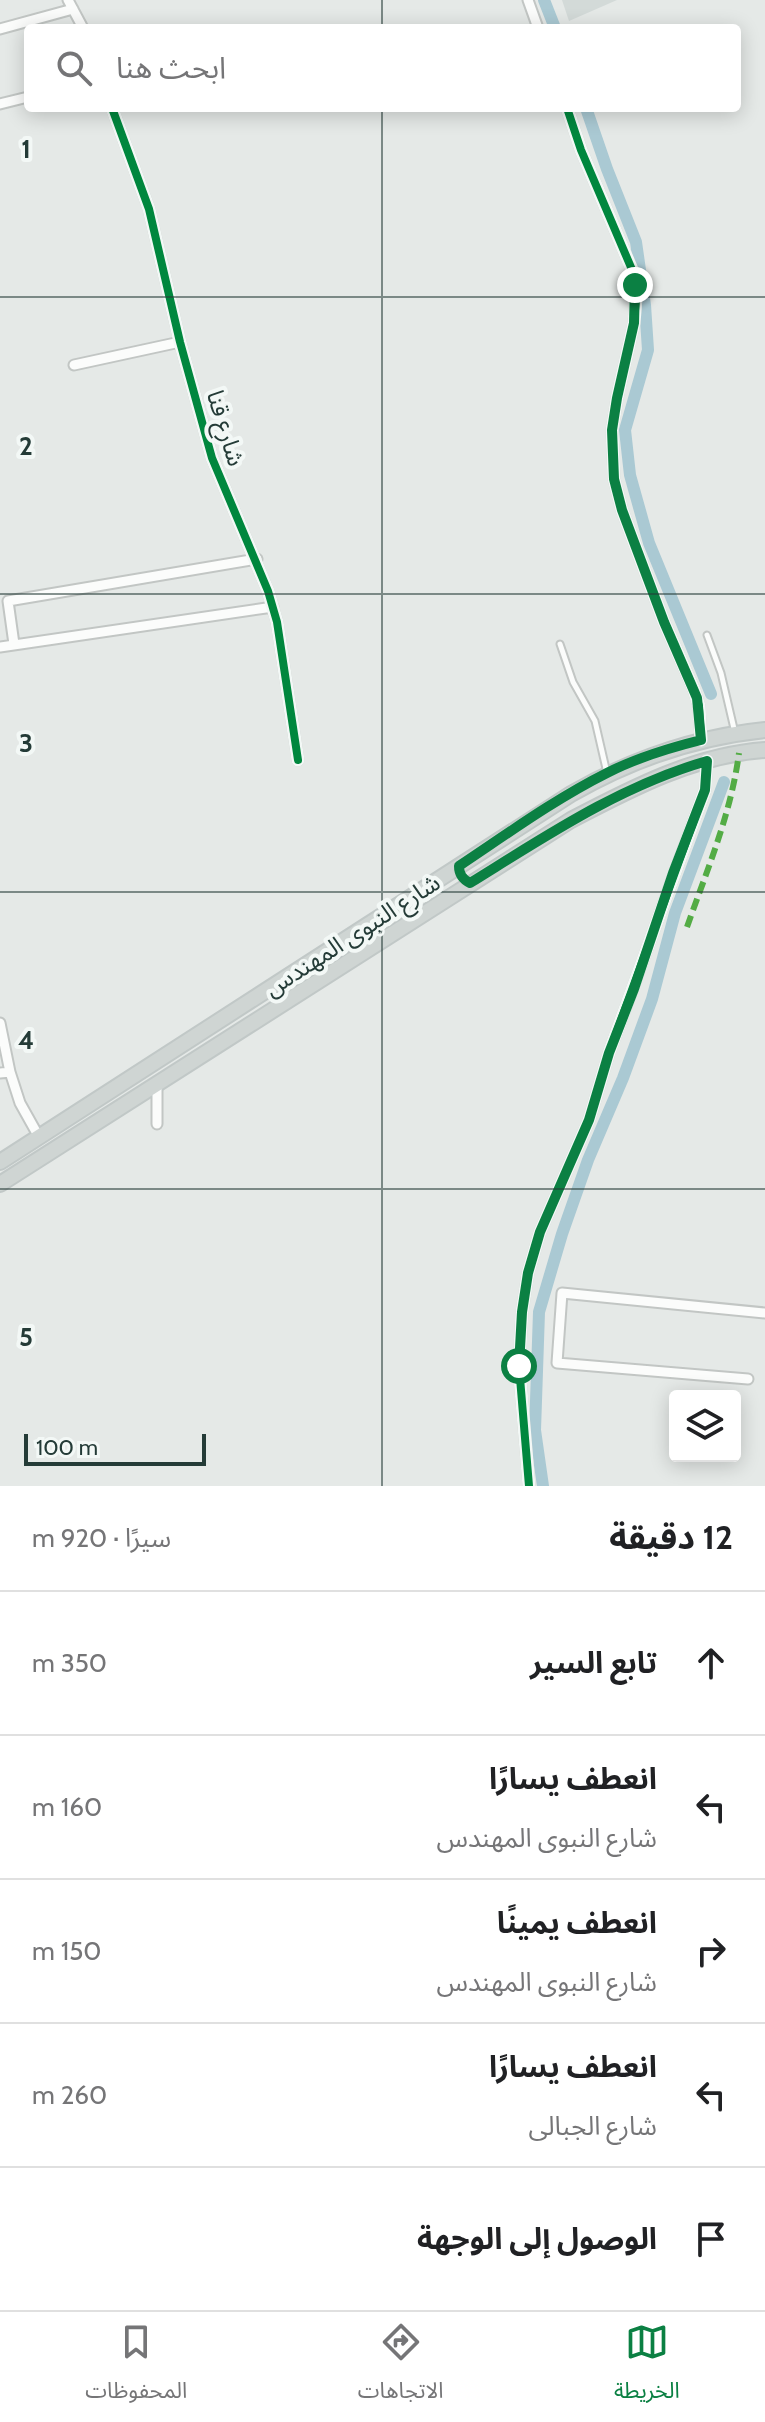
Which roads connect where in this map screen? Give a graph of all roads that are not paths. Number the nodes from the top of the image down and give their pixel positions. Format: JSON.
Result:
{"nodes":[{"id":1,"x":528,"y":0,"type":"edge"},
{"id":2,"x":71,"y":3,"type":"edge"},
{"id":3,"x":81,"y":24,"type":"edge"},
{"id":4,"x":537,"y":24,"type":"edge"},
{"id":5,"x":0,"y":29,"type":"edge"},
{"id":6,"x":24,"y":98,"type":"edge"},
{"id":7,"x":0,"y":104,"type":"edge"},
{"id":8,"x":113,"y":112,"type":"edge"},
{"id":9,"x":568,"y":112,"type":"edge"},
{"id":10,"x":180,"y":342,"type":"junction"},
{"id":11,"x":74,"y":365,"type":"dead end"},
{"id":12,"x":257,"y":559,"type":"junction"},
{"id":13,"x":273,"y":607,"type":"junction"},
{"id":14,"x":707,"y":635,"type":"dead end"},
{"id":15,"x":14,"y":644,"type":"junction"},
{"id":16,"x":560,"y":644,"type":"dead end"},
{"id":17,"x":0,"y":647,"type":"edge"},
{"id":18,"x":765,"y":730,"type":"edge"},
{"id":19,"x":735,"y":733,"type":"junction"},
{"id":20,"x":701,"y":740,"type":"junction"},
{"id":21,"x":765,"y":750,"type":"edge"},
{"id":22,"x":298,"y":760,"type":"dead end"},
{"id":23,"x":707,"y":761,"type":"junction"},
{"id":24,"x":607,"y":773,"type":"junction"},
{"id":25,"x":459,"y":866,"type":"junction"},
{"id":26,"x":470,"y":883,"type":"junction"},
{"id":27,"x":430,"y":884,"type":"junction"},
{"id":28,"x":441,"y":901,"type":"junction"},
{"id":29,"x":0,"y":1023,"type":"edge"},
{"id":30,"x":5,"y":1072,"type":"edge"},
{"id":31,"x":157,"y":1083,"type":"junction"},
{"id":32,"x":157,"y":1124,"type":"dead end"},
{"id":33,"x":39,"y":1137,"type":"junction"},
{"id":34,"x":0,"y":1162,"type":"edge"},
{"id":35,"x":0,"y":1184,"type":"edge"},
{"id":36,"x":765,"y":1313,"type":"edge"},
{"id":37,"x":748,"y":1379,"type":"dead end"},
{"id":38,"x":529,"y":1486,"type":"edge"}],
"edges":[{"from":1,"to":4,"type":"street"},
{"from":2,"to":3,"type":"street"},
{"from":2,"to":5,"type":"street"},
{"from":6,"to":7,"type":"street"},
{"from":8,"to":10,"type":"street","name":"شارع قنا"},
{"from":9,"to":20,"type":"street"},
{"from":10,"to":11,"type":"street"},
{"from":10,"to":12,"type":"street","name":"شارع قنا"},
{"from":12,"to":13,"type":"street","name":"شارع قنا"},
{"from":12,"to":15,"type":"street"},
{"from":13,"to":15,"type":"street"},
{"from":13,"to":22,"type":"street","name":"شارع قنا"},
{"from":14,"to":19,"type":"lane"},
{"from":15,"to":17,"type":"street"},
{"from":16,"to":24,"type":"lane"},
{"from":18,"to":19,"type":"main road","name":"شارع النبوى المهندس"},
{"from":19,"to":20,"type":"main road","name":"شارع النبوى المهندس"},
{"from":20,"to":24,"type":"main road","name":"شارع النبوى المهندس"},
{"from":21,"to":23,"type":"main road","name":"شارع النبوى المهندس"},
{"from":23,"to":26,"type":"main road","name":"شارع النبوى المهندس"},
{"from":23,"to":38,"type":"street"},
{"from":24,"to":25,"type":"main road","name":"شارع النبوى المهندس"},
{"from":25,"to":26,"type":"main road"},
{"from":25,"to":27,"type":"main road","name":"شارع النبوى المهندس"},
{"from":26,"to":28,"type":"main road","name":"شارع النبوى المهندس"},
{"from":27,"to":28,"type":"main road"},
{"from":27,"to":33,"type":"main road","name":"شارع النبوى المهندس"},
{"from":28,"to":31,"type":"main road","name":"شارع النبوى المهندس"},
{"from":29,"to":30,"type":"street"},
{"from":30,"to":33,"type":"street"},
{"from":31,"to":32,"type":"street"},
{"from":31,"to":35,"type":"main road","name":"شارع النبوى المهندس"},
{"from":33,"to":34,"type":"main road","name":"شارع النبوى المهندس"},
{"from":36,"to":37,"type":"street"}]}
